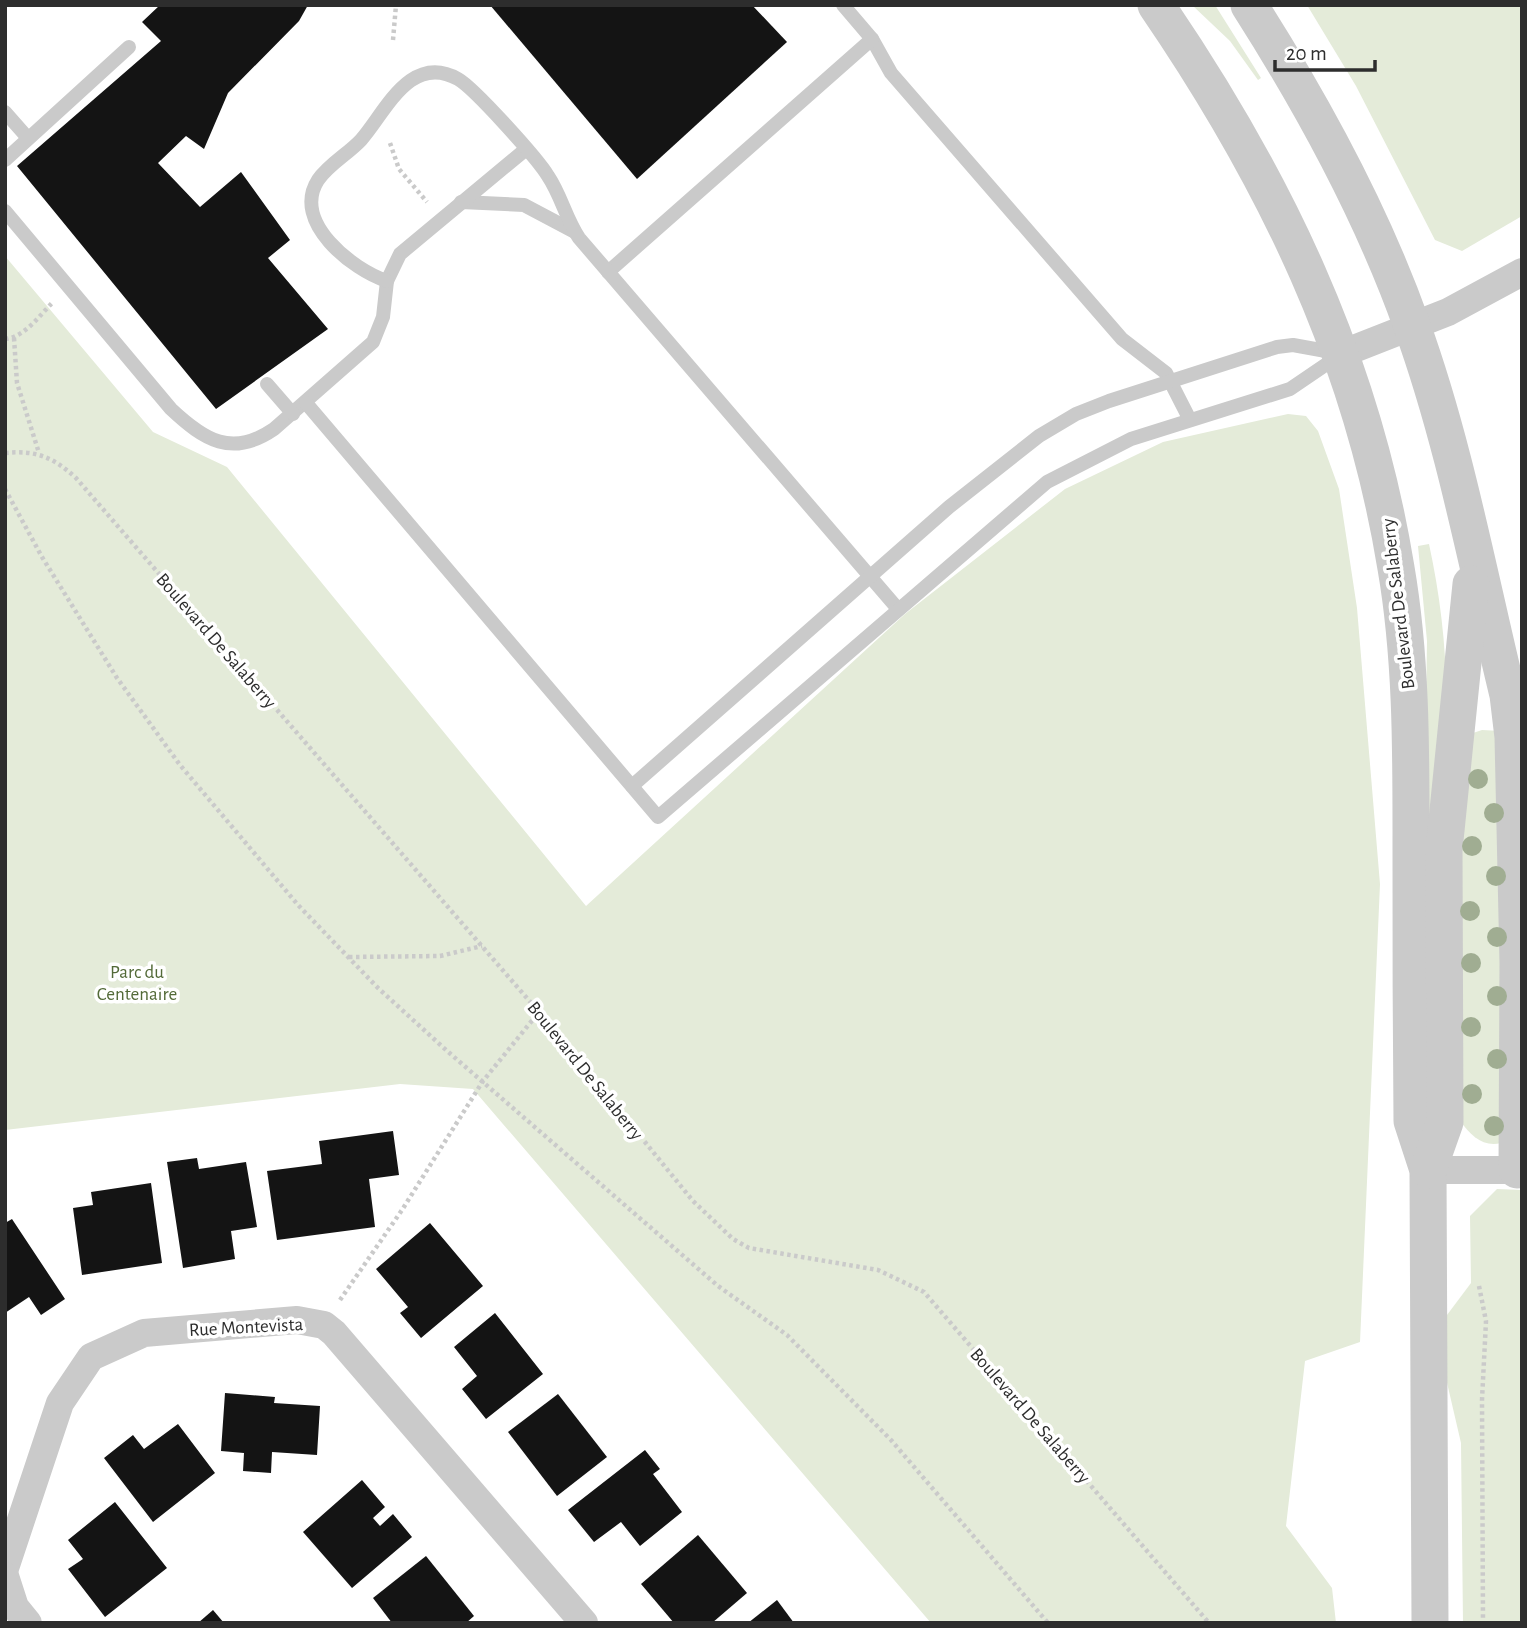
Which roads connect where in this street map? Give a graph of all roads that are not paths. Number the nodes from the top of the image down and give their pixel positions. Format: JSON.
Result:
{"nodes":[{"id":1,"x":843,"y":5,"type":"edge"},
{"id":2,"x":1156,"y":5,"type":"edge"},
{"id":3,"x":1249,"y":5,"type":"edge"},
{"id":4,"x":872,"y":39,"type":"junction"},
{"id":5,"x":129,"y":47,"type":"dead end"},
{"id":6,"x":5,"y":112,"type":"edge"},
{"id":7,"x":27,"y":137,"type":"junction"},
{"id":8,"x":525,"y":150,"type":"junction"},
{"id":9,"x":5,"y":160,"type":"edge"},
{"id":10,"x":461,"y":202,"type":"junction"},
{"id":11,"x":5,"y":211,"type":"edge"},
{"id":12,"x":576,"y":232,"type":"junction"},
{"id":13,"x":608,"y":272,"type":"junction"},
{"id":14,"x":1522,"y":272,"type":"edge"},
{"id":15,"x":387,"y":281,"type":"junction"},
{"id":16,"x":1413,"y":328,"type":"junction"},
{"id":17,"x":1342,"y":354,"type":"junction"},
{"id":18,"x":1171,"y":380,"type":"junction"},
{"id":19,"x":267,"y":384,"type":"dead end"},
{"id":20,"x":306,"y":403,"type":"junction"},
{"id":21,"x":293,"y":414,"type":"junction"},
{"id":22,"x":1190,"y":420,"type":"junction"},
{"id":23,"x":1474,"y":552,"type":"junction"},
{"id":24,"x":870,"y":577,"type":"junction"},
{"id":25,"x":898,"y":609,"type":"junction"},
{"id":26,"x":632,"y":786,"type":"junction"},
{"id":27,"x":1428,"y":1170,"type":"junction"},
{"id":28,"x":1519,"y":1170,"type":"edge"},
{"id":29,"x":5,"y":1568,"type":"edge"},
{"id":30,"x":5,"y":1576,"type":"edge"},
{"id":31,"x":28,"y":1623,"type":"edge"},
{"id":32,"x":584,"y":1623,"type":"edge"},
{"id":33,"x":1430,"y":1623,"type":"edge"}],
"edges":[{"from":1,"to":4,"type":"lane"},
{"from":2,"to":17,"type":"street","name":"Boulevard De Salaberry"},
{"from":3,"to":16,"type":"street","name":"Boulevard De Salaberry"},
{"from":4,"to":13,"type":"lane"},
{"from":4,"to":18,"type":"lane"},
{"from":5,"to":7,"type":"lane"},
{"from":6,"to":7,"type":"lane"},
{"from":7,"to":9,"type":"lane"},
{"from":8,"to":10,"type":"lane"},
{"from":8,"to":12,"type":"lane"},
{"from":8,"to":15,"type":"lane"},
{"from":10,"to":12,"type":"lane"},
{"from":10,"to":15,"type":"lane"},
{"from":11,"to":21,"type":"lane"},
{"from":12,"to":13,"type":"lane"},
{"from":13,"to":24,"type":"lane"},
{"from":14,"to":16,"type":"street"},
{"from":15,"to":20,"type":"lane"},
{"from":16,"to":17,"type":"street"},
{"from":16,"to":23,"type":"street","name":"Boulevard De Salaberry"},
{"from":17,"to":18,"type":"lane"},
{"from":17,"to":22,"type":"lane"},
{"from":17,"to":27,"type":"street","name":"Boulevard De Salaberry"},
{"from":18,"to":22,"type":"lane"},
{"from":18,"to":24,"type":"lane"},
{"from":19,"to":21,"type":"lane"},
{"from":20,"to":21,"type":"lane"},
{"from":20,"to":26,"type":"lane"},
{"from":22,"to":25,"type":"lane"},
{"from":23,"to":27,"type":"street","name":"Boulevard De Salaberry"},
{"from":23,"to":28,"type":"street","name":"Boulevard De Salaberry"},
{"from":24,"to":25,"type":"lane"},
{"from":24,"to":26,"type":"lane"},
{"from":25,"to":26,"type":"lane"},
{"from":27,"to":28,"type":"street"},
{"from":27,"to":33,"type":"street","name":"Boulevard De Salaberry"},
{"from":29,"to":32,"type":"street","name":"Rue Montevista"},
{"from":30,"to":31,"type":"street"}]}
